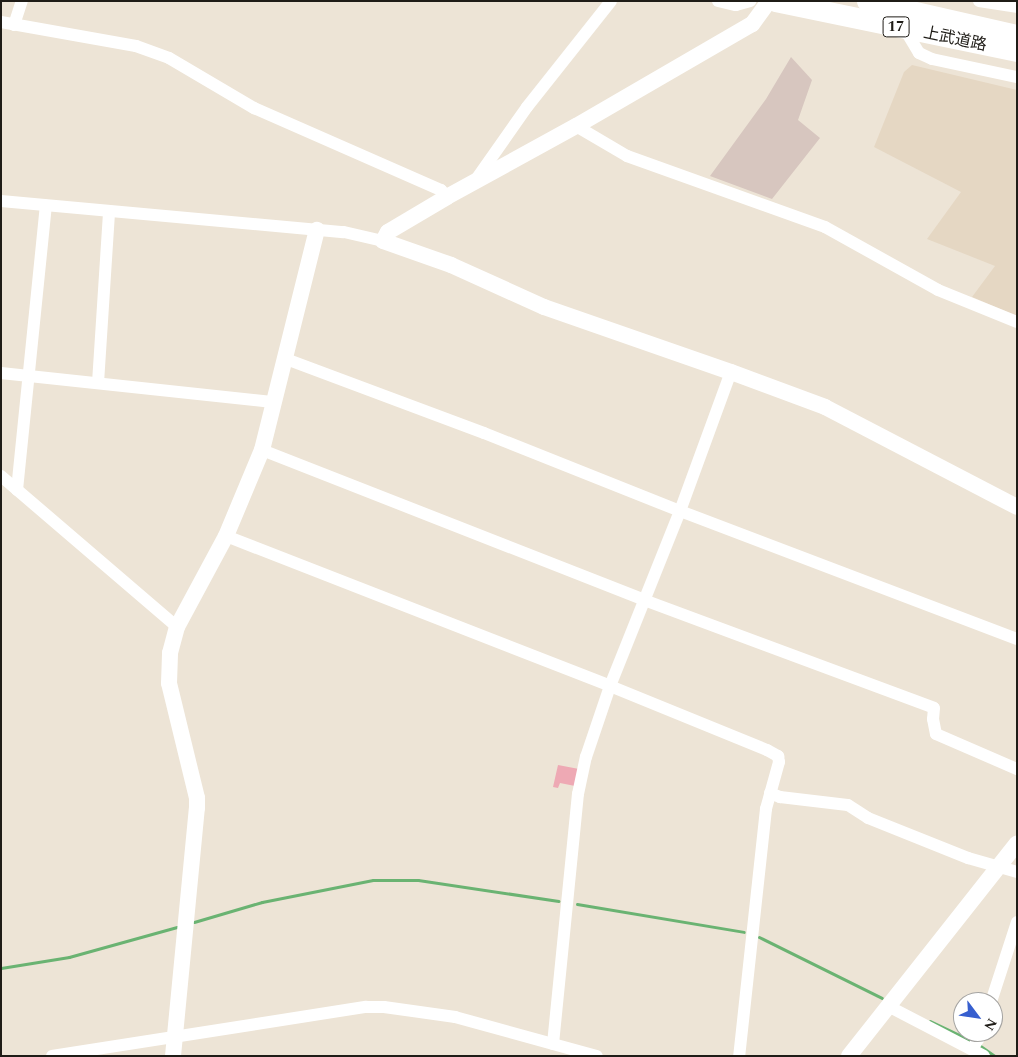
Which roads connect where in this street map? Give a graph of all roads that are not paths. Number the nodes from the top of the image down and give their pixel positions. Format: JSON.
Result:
{"nodes":[{"id":1,"x":22,"y":1,"type":"edge"},
{"id":2,"x":611,"y":1,"type":"edge"},
{"id":3,"x":718,"y":1,"type":"edge"},
{"id":4,"x":750,"y":1,"type":"edge"},
{"id":5,"x":769,"y":1,"type":"edge"},
{"id":6,"x":775,"y":1,"type":"edge"},
{"id":7,"x":867,"y":1,"type":"edge"},
{"id":8,"x":979,"y":1,"type":"edge"},
{"id":9,"x":1017,"y":7,"type":"edge"},
{"id":10,"x":940,"y":18,"type":"junction"},
{"id":11,"x":8,"y":23,"type":"edge"},
{"id":12,"x":1017,"y":26,"type":"edge"},
{"id":13,"x":904,"y":28,"type":"junction"},
{"id":14,"x":1017,"y":35,"type":"edge"},
{"id":15,"x":977,"y":44,"type":"junction"},
{"id":16,"x":1017,"y":51,"type":"edge"},
{"id":17,"x":1017,"y":66,"type":"edge"},
{"id":18,"x":1017,"y":77,"type":"edge"},
{"id":19,"x":576,"y":126,"type":"junction"},
{"id":20,"x":475,"y":181,"type":"junction"},
{"id":21,"x":447,"y":197,"type":"junction"},
{"id":22,"x":1,"y":200,"type":"edge"},
{"id":23,"x":46,"y":205,"type":"junction"},
{"id":24,"x":109,"y":212,"type":"junction"},
{"id":25,"x":317,"y":230,"type":"junction"},
{"id":26,"x":383,"y":241,"type":"junction"},
{"id":27,"x":1017,"y":322,"type":"edge"},
{"id":28,"x":286,"y":359,"type":"junction"},
{"id":29,"x":731,"y":372,"type":"junction"},
{"id":30,"x":1,"y":373,"type":"edge"},
{"id":31,"x":29,"y":376,"type":"junction"},
{"id":32,"x":98,"y":383,"type":"junction"},
{"id":33,"x":274,"y":402,"type":"junction"},
{"id":34,"x":262,"y":450,"type":"junction"},
{"id":35,"x":1,"y":476,"type":"edge"},
{"id":36,"x":18,"y":490,"type":"junction"},
{"id":37,"x":1017,"y":507,"type":"edge"},
{"id":38,"x":680,"y":511,"type":"junction"},
{"id":39,"x":226,"y":536,"type":"junction"},
{"id":40,"x":644,"y":600,"type":"junction"},
{"id":41,"x":177,"y":628,"type":"junction"},
{"id":42,"x":1017,"y":639,"type":"edge"},
{"id":43,"x":610,"y":686,"type":"junction"},
{"id":44,"x":1017,"y":769,"type":"edge"},
{"id":45,"x":770,"y":793,"type":"junction"},
{"id":46,"x":1017,"y":843,"type":"edge"},
{"id":47,"x":998,"y":868,"type":"junction"},
{"id":48,"x":1017,"y":872,"type":"edge"},
{"id":49,"x":1017,"y":922,"type":"edge"},
{"id":50,"x":995,"y":992,"type":"edge"},
{"id":51,"x":888,"y":1006,"type":"junction"},
{"id":52,"x":175,"y":1036,"type":"junction"},
{"id":53,"x":976,"y":1042,"type":"edge"},
{"id":54,"x":553,"y":1044,"type":"junction"},
{"id":55,"x":972,"y":1048,"type":"junction"},
{"id":56,"x":52,"y":1056,"type":"edge"},
{"id":57,"x":173,"y":1056,"type":"edge"},
{"id":58,"x":597,"y":1056,"type":"edge"},
{"id":59,"x":739,"y":1056,"type":"edge"},
{"id":60,"x":849,"y":1056,"type":"edge"},
{"id":61,"x":984,"y":1056,"type":"edge"}],
"edges":[{"from":1,"to":11,"type":"street"},
{"from":2,"to":20,"type":"street"},
{"from":3,"to":4,"type":"street"},
{"from":5,"to":19,"type":"street"},
{"from":6,"to":13,"type":"highway","name":"上武道路","number":"17"},
{"from":7,"to":10,"type":"highway","name":"上武道路","number":"17"},
{"from":8,"to":9,"type":"street"},
{"from":10,"to":12,"type":"highway"},
{"from":10,"to":14,"type":"highway","name":"上武道路","number":"17"},
{"from":11,"to":21,"type":"street"},
{"from":13,"to":15,"type":"highway","name":"上武道路","number":"17"},
{"from":13,"to":18,"type":"street"},
{"from":15,"to":16,"type":"highway","name":"上武道路","number":"17"},
{"from":15,"to":17,"type":"highway"},
{"from":19,"to":20,"type":"street"},
{"from":19,"to":27,"type":"street"},
{"from":20,"to":21,"type":"street"},
{"from":21,"to":26,"type":"street"},
{"from":22,"to":23,"type":"street"},
{"from":23,"to":24,"type":"street"},
{"from":23,"to":31,"type":"street"},
{"from":24,"to":25,"type":"street"},
{"from":24,"to":32,"type":"street"},
{"from":25,"to":26,"type":"street"},
{"from":25,"to":28,"type":"street"},
{"from":26,"to":29,"type":"street"},
{"from":28,"to":33,"type":"street"},
{"from":28,"to":38,"type":"street"},
{"from":29,"to":37,"type":"street"},
{"from":29,"to":38,"type":"street"},
{"from":30,"to":31,"type":"street"},
{"from":31,"to":32,"type":"street"},
{"from":31,"to":36,"type":"street"},
{"from":32,"to":33,"type":"street"},
{"from":33,"to":34,"type":"street"},
{"from":34,"to":39,"type":"street"},
{"from":34,"to":40,"type":"street"},
{"from":35,"to":36,"type":"street"},
{"from":36,"to":41,"type":"street"},
{"from":38,"to":40,"type":"street"},
{"from":38,"to":42,"type":"street"},
{"from":39,"to":41,"type":"street"},
{"from":39,"to":43,"type":"street"},
{"from":40,"to":43,"type":"street"},
{"from":40,"to":44,"type":"street"},
{"from":41,"to":52,"type":"street"},
{"from":43,"to":45,"type":"street"},
{"from":43,"to":54,"type":"street"},
{"from":45,"to":47,"type":"street"},
{"from":45,"to":59,"type":"street"},
{"from":46,"to":47,"type":"street"},
{"from":47,"to":48,"type":"street"},
{"from":47,"to":51,"type":"street"},
{"from":49,"to":50,"type":"street"},
{"from":51,"to":55,"type":"street"},
{"from":51,"to":60,"type":"street"},
{"from":52,"to":54,"type":"street"},
{"from":52,"to":56,"type":"street"},
{"from":52,"to":57,"type":"street"},
{"from":53,"to":55,"type":"street"},
{"from":54,"to":58,"type":"street"},
{"from":55,"to":61,"type":"street"}]}
